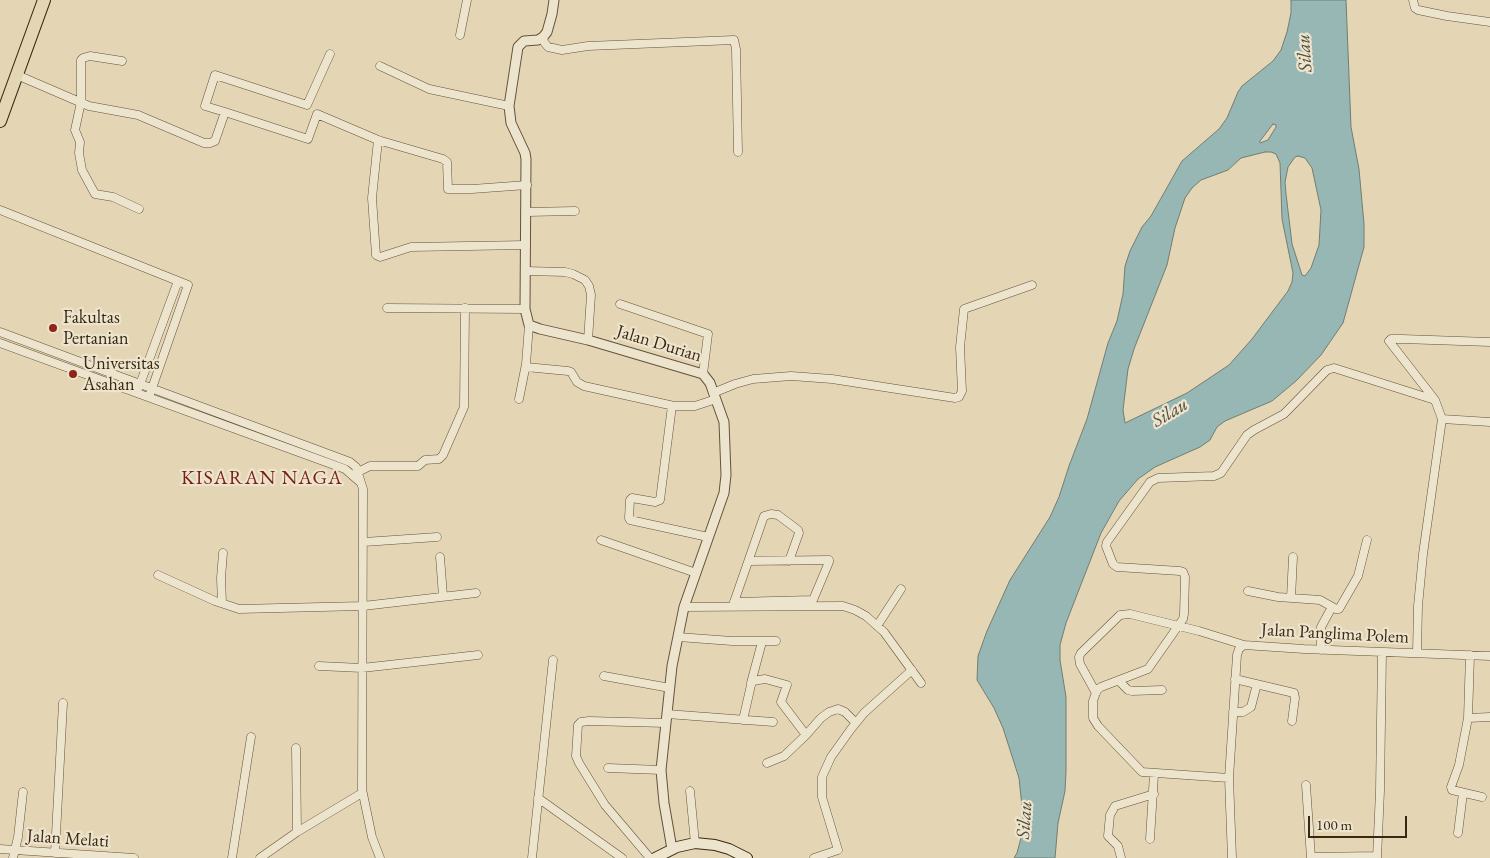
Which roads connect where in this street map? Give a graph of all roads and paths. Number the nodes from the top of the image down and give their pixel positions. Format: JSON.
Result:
{"nodes":[{"id":1,"x":44,"y":0,"type":"edge"},
{"id":2,"x":467,"y":0,"type":"edge"},
{"id":3,"x":554,"y":0,"type":"edge"},
{"id":4,"x":1413,"y":0,"type":"edge"},
{"id":5,"x":1490,"y":22,"type":"edge"},
{"id":6,"x":460,"y":36,"type":"dead end"},
{"id":7,"x":543,"y":37,"type":"junction"},
{"id":8,"x":330,"y":54,"type":"dead end"},
{"id":9,"x":122,"y":61,"type":"dead end"},
{"id":10,"x":380,"y":66,"type":"dead end"},
{"id":11,"x":16,"y":75,"type":"junction"},
{"id":12,"x":81,"y":102,"type":"junction"},
{"id":13,"x":307,"y":105,"type":"junction"},
{"id":14,"x":510,"y":106,"type":"junction"},
{"id":15,"x":225,"y":112,"type":"junction"},
{"id":16,"x":317,"y":114,"type":"junction"},
{"id":17,"x":0,"y":121,"type":"edge"},
{"id":18,"x":378,"y":140,"type":"junction"},
{"id":19,"x":738,"y":152,"type":"dead end"},
{"id":20,"x":526,"y":185,"type":"junction"},
{"id":21,"x":139,"y":209,"type":"dead end"},
{"id":22,"x":0,"y":210,"type":"edge"},
{"id":23,"x":575,"y":211,"type":"dead end"},
{"id":24,"x":527,"y":212,"type":"junction"},
{"id":25,"x":526,"y":245,"type":"junction"},
{"id":26,"x":526,"y":271,"type":"junction"},
{"id":27,"x":178,"y":281,"type":"junction"},
{"id":28,"x":1032,"y":285,"type":"dead end"},
{"id":29,"x":620,"y":304,"type":"dead end"},
{"id":30,"x":388,"y":308,"type":"dead end"},
{"id":31,"x":465,"y":308,"type":"junction"},
{"id":32,"x":525,"y":309,"type":"junction"},
{"id":33,"x":529,"y":325,"type":"junction"},
{"id":34,"x":0,"y":332,"type":"edge"},
{"id":35,"x":21,"y":340,"type":"junction"},
{"id":36,"x":588,"y":340,"type":"junction"},
{"id":37,"x":1490,"y":342,"type":"edge"},
{"id":38,"x":0,"y":343,"type":"edge"},
{"id":39,"x":18,"y":349,"type":"junction"},
{"id":40,"x":526,"y":367,"type":"junction"},
{"id":41,"x":703,"y":374,"type":"junction"},
{"id":42,"x":140,"y":384,"type":"junction"},
{"id":43,"x":152,"y":389,"type":"junction"},
{"id":44,"x":137,"y":394,"type":"junction"},
{"id":45,"x":715,"y":396,"type":"junction"},
{"id":46,"x":149,"y":398,"type":"junction"},
{"id":47,"x":519,"y":399,"type":"dead end"},
{"id":48,"x":1435,"y":400,"type":"junction"},
{"id":49,"x":672,"y":406,"type":"junction"},
{"id":50,"x":1442,"y":419,"type":"junction"},
{"id":51,"x":1490,"y":422,"type":"edge"},
{"id":52,"x":356,"y":473,"type":"junction"},
{"id":53,"x":437,"y":537,"type":"dead end"},
{"id":54,"x":708,"y":537,"type":"junction"},
{"id":55,"x":601,"y":540,"type":"dead end"},
{"id":56,"x":1367,"y":540,"type":"dead end"},
{"id":57,"x":364,"y":542,"type":"junction"},
{"id":58,"x":223,"y":552,"type":"dead end"},
{"id":59,"x":440,"y":557,"type":"dead end"},
{"id":60,"x":1292,"y":557,"type":"dead end"},
{"id":61,"x":749,"y":560,"type":"junction"},
{"id":62,"x":789,"y":560,"type":"junction"},
{"id":63,"x":696,"y":574,"type":"junction"},
{"id":64,"x":158,"y":575,"type":"dead end"},
{"id":65,"x":901,"y":589,"type":"dead end"},
{"id":66,"x":1248,"y":591,"type":"dead end"},
{"id":67,"x":476,"y":593,"type":"dead end"},
{"id":68,"x":443,"y":596,"type":"junction"},
{"id":69,"x":1291,"y":598,"type":"junction"},
{"id":70,"x":222,"y":603,"type":"junction"},
{"id":71,"x":733,"y":604,"type":"junction"},
{"id":72,"x":363,"y":606,"type":"junction"},
{"id":73,"x":684,"y":607,"type":"junction"},
{"id":74,"x":1332,"y":607,"type":"junction"},
{"id":75,"x":877,"y":626,"type":"junction"},
{"id":76,"x":1178,"y":626,"type":"junction"},
{"id":77,"x":678,"y":637,"type":"junction"},
{"id":78,"x":776,"y":641,"type":"dead end"},
{"id":79,"x":762,"y":642,"type":"junction"},
{"id":80,"x":1244,"y":644,"type":"junction"},
{"id":81,"x":1321,"y":650,"type":"junction"},
{"id":82,"x":1382,"y":652,"type":"junction"},
{"id":83,"x":1417,"y":653,"type":"junction"},
{"id":84,"x":478,"y":655,"type":"dead end"},
{"id":85,"x":1470,"y":655,"type":"junction"},
{"id":86,"x":1490,"y":656,"type":"edge"},
{"id":87,"x":553,"y":660,"type":"dead end"},
{"id":88,"x":319,"y":666,"type":"dead end"},
{"id":89,"x":362,"y":668,"type":"junction"},
{"id":90,"x":912,"y":670,"type":"junction"},
{"id":91,"x":604,"y":676,"type":"dead end"},
{"id":92,"x":1235,"y":679,"type":"junction"},
{"id":93,"x":1119,"y":681,"type":"junction"},
{"id":94,"x":921,"y":683,"type":"dead end"},
{"id":95,"x":1257,"y":684,"type":"junction"},
{"id":96,"x":751,"y":685,"type":"junction"},
{"id":97,"x":670,"y":688,"type":"junction"},
{"id":98,"x":1162,"y":690,"type":"dead end"},
{"id":99,"x":1096,"y":693,"type":"junction"},
{"id":100,"x":63,"y":703,"type":"dead end"},
{"id":101,"x":1233,"y":712,"type":"junction"},
{"id":102,"x":1468,"y":718,"type":"junction"},
{"id":103,"x":1490,"y":718,"type":"edge"},
{"id":104,"x":666,"y":719,"type":"junction"},
{"id":105,"x":743,"y":720,"type":"junction"},
{"id":106,"x":1292,"y":721,"type":"dead end"},
{"id":107,"x":773,"y":722,"type":"dead end"},
{"id":108,"x":856,"y":723,"type":"junction"},
{"id":109,"x":806,"y":735,"type":"junction"},
{"id":110,"x":251,"y":738,"type":"dead end"},
{"id":111,"x":296,"y":748,"type":"dead end"},
{"id":112,"x":767,"y":763,"type":"dead end"},
{"id":113,"x":608,"y":768,"type":"dead end"},
{"id":114,"x":661,"y":770,"type":"junction"},
{"id":115,"x":1154,"y":774,"type":"junction"},
{"id":116,"x":1228,"y":778,"type":"junction"},
{"id":117,"x":1306,"y":785,"type":"dead end"},
{"id":118,"x":690,"y":791,"type":"dead end"},
{"id":119,"x":23,"y":792,"type":"dead end"},
{"id":120,"x":362,"y":792,"type":"junction"},
{"id":121,"x":1463,"y":793,"type":"junction"},
{"id":122,"x":1154,"y":794,"type":"junction"},
{"id":123,"x":1482,"y":797,"type":"dead end"},
{"id":124,"x":538,"y":798,"type":"junction"},
{"id":125,"x":297,"y":832,"type":"junction"},
{"id":126,"x":1458,"y":833,"type":"dead end"},
{"id":127,"x":1150,"y":839,"type":"dead end"},
{"id":128,"x":695,"y":844,"type":"junction"},
{"id":129,"x":0,"y":849,"type":"edge"},
{"id":130,"x":672,"y":849,"type":"junction"},
{"id":131,"x":55,"y":853,"type":"junction"},
{"id":132,"x":14,"y":854,"type":"edge"},
{"id":133,"x":96,"y":857,"type":"edge"},
{"id":134,"x":1311,"y":857,"type":"edge"},
{"id":135,"x":1377,"y":857,"type":"edge"},
{"id":136,"x":134,"y":858,"type":"edge"},
{"id":137,"x":232,"y":858,"type":"edge"},
{"id":138,"x":260,"y":858,"type":"edge"},
{"id":139,"x":379,"y":858,"type":"edge"},
{"id":140,"x":532,"y":858,"type":"edge"},
{"id":141,"x":622,"y":858,"type":"edge"},
{"id":142,"x":650,"y":858,"type":"edge"},
{"id":143,"x":655,"y":858,"type":"edge"},
{"id":144,"x":747,"y":858,"type":"edge"},
{"id":145,"x":814,"y":858,"type":"edge"},
{"id":146,"x":1121,"y":858,"type":"edge"},
{"id":147,"x":1232,"y":858,"type":"edge"}],
"edges":[{"from":1,"to":11,"type":"highway"},
{"from":2,"to":6,"type":"street"},
{"from":3,"to":7,"type":"street"},
{"from":4,"to":5,"type":"street"},
{"from":7,"to":14,"type":"street"},
{"from":7,"to":19,"type":"street"},
{"from":8,"to":13,"type":"street"},
{"from":9,"to":12,"type":"street"},
{"from":10,"to":14,"type":"street"},
{"from":11,"to":12,"type":"street"},
{"from":11,"to":17,"type":"highway"},
{"from":12,"to":15,"type":"street"},
{"from":12,"to":21,"type":"street"},
{"from":13,"to":15,"type":"street"},
{"from":13,"to":16,"type":"street"},
{"from":14,"to":20,"type":"street"},
{"from":15,"to":16,"type":"street"},
{"from":16,"to":18,"type":"street"},
{"from":18,"to":20,"type":"street"},
{"from":18,"to":25,"type":"street"},
{"from":20,"to":24,"type":"street"},
{"from":22,"to":27,"type":"street"},
{"from":23,"to":24,"type":"street"},
{"from":24,"to":25,"type":"street"},
{"from":25,"to":26,"type":"street"},
{"from":26,"to":32,"type":"street"},
{"from":26,"to":36,"type":"street"},
{"from":27,"to":42,"type":"street"},
{"from":27,"to":43,"type":"street"},
{"from":28,"to":45,"type":"street"},
{"from":29,"to":41,"type":"street"},
{"from":30,"to":31,"type":"street"},
{"from":31,"to":32,"type":"street"},
{"from":31,"to":52,"type":"street"},
{"from":32,"to":33,"type":"street"},
{"from":33,"to":36,"type":"street","name":"Jalan Durian"},
{"from":33,"to":40,"type":"street"},
{"from":34,"to":35,"type":"street"},
{"from":35,"to":39,"type":"street"},
{"from":35,"to":42,"type":"street"},
{"from":36,"to":41,"type":"street","name":"Jalan Durian"},
{"from":37,"to":48,"type":"street"},
{"from":38,"to":39,"type":"street"},
{"from":39,"to":44,"type":"street"},
{"from":40,"to":47,"type":"street"},
{"from":40,"to":49,"type":"street"},
{"from":41,"to":45,"type":"street","name":"Jalan Durian"},
{"from":42,"to":43,"type":"street"},
{"from":42,"to":44,"type":"street"},
{"from":43,"to":46,"type":"street"},
{"from":43,"to":52,"type":"street"},
{"from":44,"to":46,"type":"street"},
{"from":45,"to":49,"type":"street"},
{"from":45,"to":54,"type":"street","name":"Jalan Durian"},
{"from":46,"to":52,"type":"street"},
{"from":48,"to":50,"type":"street"},
{"from":48,"to":76,"type":"street"},
{"from":49,"to":54,"type":"street"},
{"from":50,"to":51,"type":"street"},
{"from":50,"to":83,"type":"street"},
{"from":52,"to":57,"type":"street"},
{"from":53,"to":57,"type":"street"},
{"from":54,"to":63,"type":"street","name":"Jalan Durian"},
{"from":55,"to":63,"type":"street"},
{"from":56,"to":74,"type":"street"},
{"from":57,"to":72,"type":"street"},
{"from":58,"to":70,"type":"street"},
{"from":59,"to":68,"type":"street"},
{"from":60,"to":69,"type":"street"},
{"from":61,"to":62,"type":"street"},
{"from":61,"to":62,"type":"street"},
{"from":61,"to":71,"type":"street"},
{"from":62,"to":71,"type":"street"},
{"from":63,"to":73,"type":"street","name":"Jalan Durian"},
{"from":64,"to":70,"type":"street"},
{"from":65,"to":75,"type":"street"},
{"from":66,"to":69,"type":"street"},
{"from":67,"to":68,"type":"street"},
{"from":68,"to":72,"type":"street"},
{"from":69,"to":74,"type":"street"},
{"from":70,"to":72,"type":"street"},
{"from":71,"to":73,"type":"street"},
{"from":71,"to":75,"type":"street"},
{"from":72,"to":89,"type":"street"},
{"from":73,"to":77,"type":"street","name":"Jalan Durian"},
{"from":74,"to":81,"type":"street"},
{"from":75,"to":90,"type":"street"},
{"from":76,"to":80,"type":"street"},
{"from":76,"to":93,"type":"street"},
{"from":76,"to":99,"type":"street"},
{"from":77,"to":79,"type":"street"},
{"from":77,"to":97,"type":"street","name":"Jalan Durian"},
{"from":78,"to":79,"type":"street"},
{"from":79,"to":96,"type":"street"},
{"from":80,"to":81,"type":"street","name":"Jalan Panglima Polem"},
{"from":80,"to":92,"type":"street","name":"Jalan Panglima Polem"},
{"from":81,"to":82,"type":"street","name":"Jalan Panglima Polem"},
{"from":82,"to":83,"type":"street","name":"Jalan Panglima Polem"},
{"from":82,"to":135,"type":"street"},
{"from":83,"to":85,"type":"street","name":"Jalan Panglima Polem"},
{"from":84,"to":89,"type":"street"},
{"from":85,"to":86,"type":"street","name":"Jalan Panglima Polem"},
{"from":85,"to":102,"type":"street"},
{"from":87,"to":124,"type":"street"},
{"from":88,"to":89,"type":"street"},
{"from":89,"to":120,"type":"street"},
{"from":90,"to":94,"type":"street"},
{"from":90,"to":108,"type":"street"},
{"from":91,"to":97,"type":"street"},
{"from":92,"to":95,"type":"street"},
{"from":92,"to":101,"type":"street","name":"Jalan Panglima Polem"},
{"from":93,"to":98,"type":"street"},
{"from":93,"to":99,"type":"street"},
{"from":95,"to":101,"type":"street"},
{"from":95,"to":106,"type":"street"},
{"from":96,"to":105,"type":"street"},
{"from":96,"to":109,"type":"street"},
{"from":97,"to":104,"type":"street","name":"Jalan Durian"},
{"from":99,"to":115,"type":"street"},
{"from":100,"to":131,"type":"street"},
{"from":101,"to":116,"type":"street","name":"Jalan Panglima Polem"},
{"from":102,"to":103,"type":"street"},
{"from":102,"to":121,"type":"street"},
{"from":104,"to":105,"type":"street"},
{"from":104,"to":114,"type":"street","name":"Jalan Durian"},
{"from":104,"to":142,"type":"street"},
{"from":105,"to":107,"type":"street"},
{"from":108,"to":109,"type":"street"},
{"from":108,"to":145,"type":"street"},
{"from":109,"to":112,"type":"street"},
{"from":110,"to":137,"type":"street"},
{"from":111,"to":125,"type":"street"},
{"from":113,"to":114,"type":"street"},
{"from":114,"to":130,"type":"street","name":"Jalan Durian"},
{"from":115,"to":116,"type":"street"},
{"from":115,"to":122,"type":"street"},
{"from":116,"to":147,"type":"street","name":"Jalan Panglima Polem"},
{"from":117,"to":134,"type":"street"},
{"from":118,"to":128,"type":"street"},
{"from":119,"to":132,"type":"street"},
{"from":120,"to":125,"type":"street"},
{"from":120,"to":139,"type":"street"},
{"from":121,"to":123,"type":"street"},
{"from":121,"to":126,"type":"street"},
{"from":122,"to":127,"type":"street"},
{"from":122,"to":146,"type":"street"},
{"from":124,"to":140,"type":"street"},
{"from":124,"to":141,"type":"street"},
{"from":125,"to":138,"type":"street"},
{"from":128,"to":130,"type":"main road"},
{"from":128,"to":144,"type":"main road"},
{"from":129,"to":132,"type":"street","name":"Jalan Melati"},
{"from":130,"to":143,"type":"main road"},
{"from":131,"to":132,"type":"street","name":"Jalan Melati"},
{"from":131,"to":133,"type":"street","name":"Jalan Melati"},
{"from":133,"to":136,"type":"street","name":"Jalan Melati"},
{"from":134,"to":135,"type":"street"}]}
